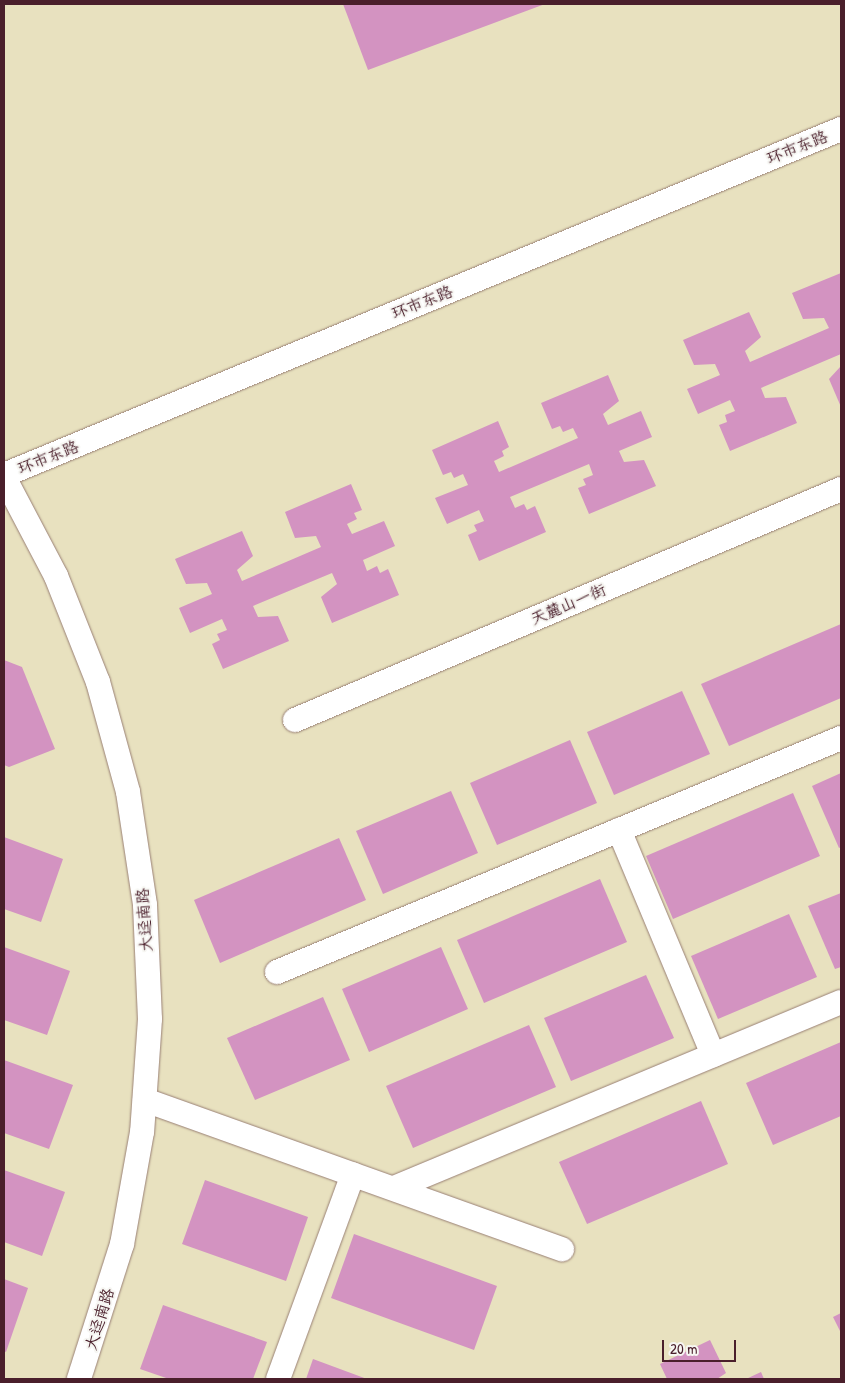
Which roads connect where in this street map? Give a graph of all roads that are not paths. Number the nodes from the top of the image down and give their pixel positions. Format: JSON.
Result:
{"nodes":[{"id":1,"x":841,"y":129,"type":"edge"},
{"id":2,"x":4,"y":476,"type":"edge"},
{"id":3,"x":841,"y":489,"type":"edge"},
{"id":4,"x":295,"y":720,"type":"dead end"},
{"id":5,"x":841,"y":738,"type":"edge"},
{"id":6,"x":619,"y":830,"type":"junction"},
{"id":7,"x":277,"y":972,"type":"dead end"},
{"id":8,"x":841,"y":1002,"type":"edge"},
{"id":9,"x":714,"y":1055,"type":"junction"},
{"id":10,"x":145,"y":1100,"type":"junction"},
{"id":11,"x":353,"y":1174,"type":"junction"},
{"id":12,"x":394,"y":1188,"type":"junction"},
{"id":13,"x":562,"y":1249,"type":"dead end"},
{"id":14,"x":78,"y":1379,"type":"edge"},
{"id":15,"x":278,"y":1379,"type":"edge"}],
"edges":[{"from":1,"to":2,"type":"street","name":"环市东路"},
{"from":2,"to":10,"type":"street","name":"大迳南路"},
{"from":3,"to":4,"type":"street","name":"天麓山一街"},
{"from":5,"to":6,"type":"street"},
{"from":6,"to":7,"type":"street"},
{"from":6,"to":9,"type":"street"},
{"from":8,"to":9,"type":"street"},
{"from":9,"to":12,"type":"street"},
{"from":10,"to":11,"type":"street"},
{"from":10,"to":14,"type":"street","name":"大迳南路"},
{"from":11,"to":12,"type":"street"},
{"from":11,"to":15,"type":"street"},
{"from":12,"to":13,"type":"street"}]}
